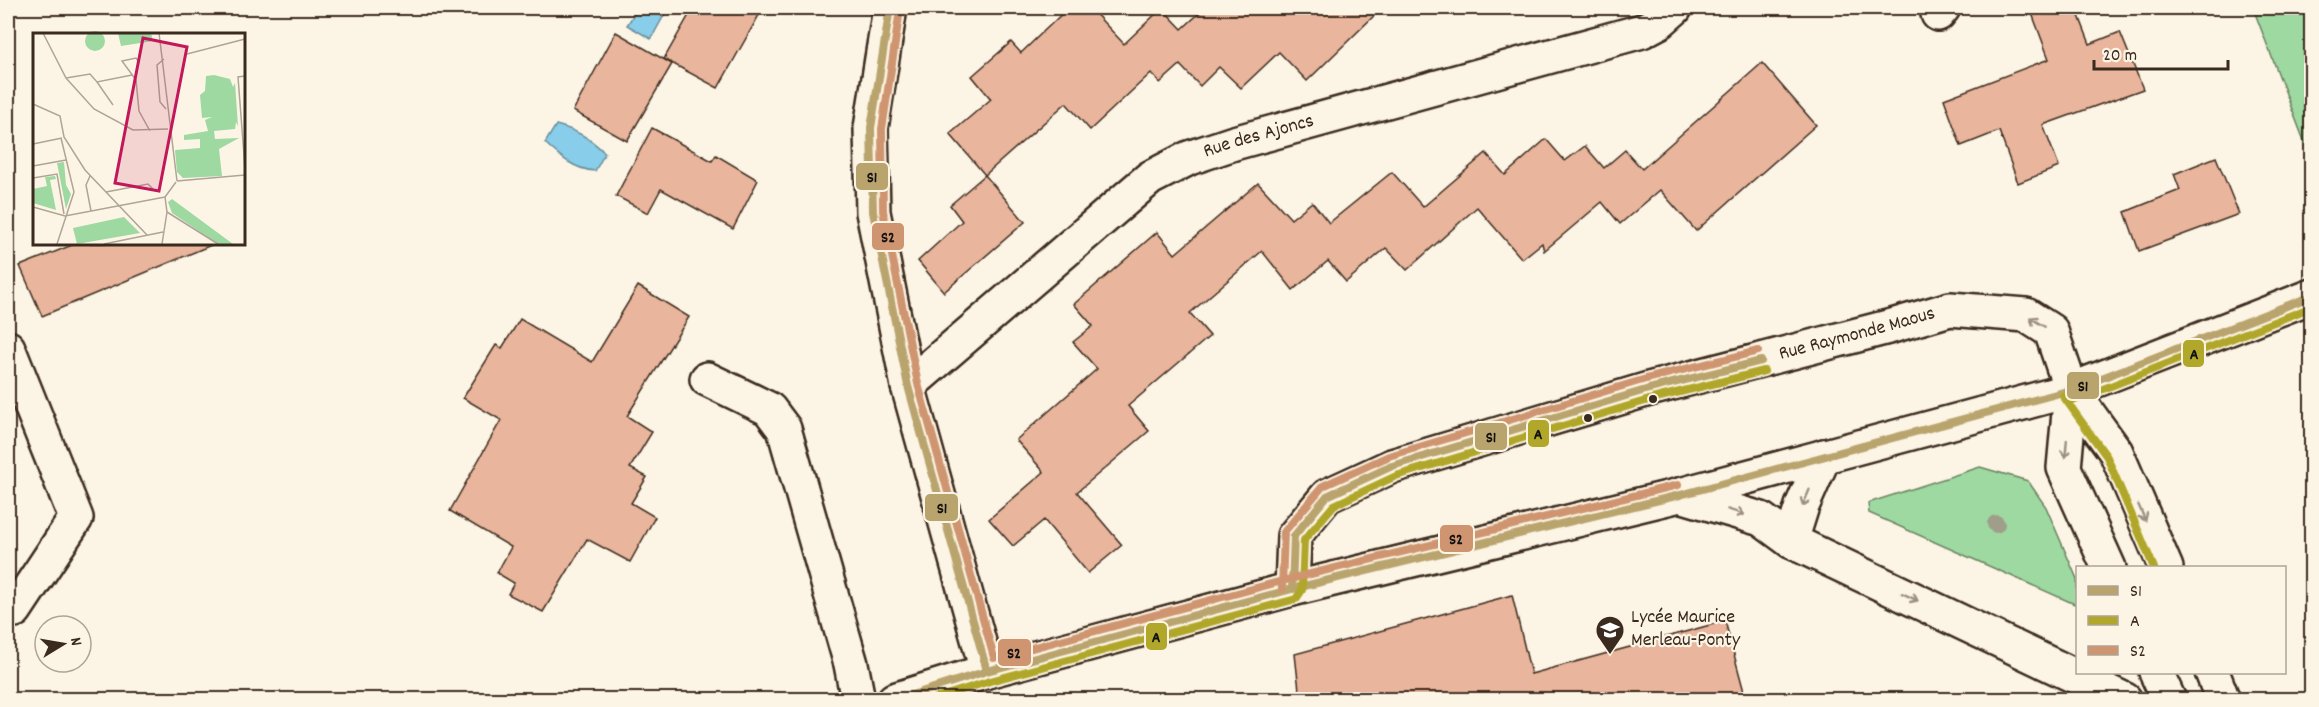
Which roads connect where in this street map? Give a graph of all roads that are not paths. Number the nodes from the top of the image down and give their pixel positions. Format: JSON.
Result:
{"nodes":[{"id":1,"x":890,"y":8,"type":"edge"},
{"id":2,"x":1675,"y":8,"type":"edge"},
{"id":3,"x":2312,"y":296,"type":"edge"},
{"id":4,"x":8,"y":348,"type":"edge"},
{"id":5,"x":707,"y":379,"type":"dead end"},
{"id":6,"x":908,"y":386,"type":"junction"},
{"id":7,"x":2071,"y":390,"type":"junction"},
{"id":8,"x":1824,"y":456,"type":"junction"},
{"id":9,"x":1680,"y":495,"type":"junction"},
{"id":10,"x":1791,"y":541,"type":"junction"},
{"id":11,"x":2109,"y":566,"type":"edge"},
{"id":12,"x":2166,"y":566,"type":"edge"},
{"id":13,"x":1292,"y":589,"type":"junction"},
{"id":14,"x":15,"y":610,"type":"dead end"},
{"id":15,"x":987,"y":671,"type":"junction"},
{"id":16,"x":2157,"y":674,"type":"edge"},
{"id":17,"x":2213,"y":674,"type":"edge"},
{"id":18,"x":858,"y":699,"type":"edge"},
{"id":19,"x":894,"y":699,"type":"edge"},
{"id":20,"x":2125,"y":699,"type":"edge"},
{"id":21,"x":2169,"y":699,"type":"edge"},
{"id":22,"x":2223,"y":699,"type":"edge"}],
"edges":[{"from":1,"to":6,"type":"street"},
{"from":2,"to":6,"type":"street","name":"Rue des Ajoncs"},
{"from":3,"to":7,"type":"street"},
{"from":4,"to":14,"type":"street"},
{"from":5,"to":18,"type":"street"},
{"from":6,"to":15,"type":"street"},
{"from":7,"to":8,"type":"street"},
{"from":7,"to":11,"type":"street","one_way":true},
{"from":7,"to":12,"type":"street","one_way":true},
{"from":7,"to":13,"type":"street","name":"Rue Raymonde Maous","one_way":true},
{"from":8,"to":9,"type":"street"},
{"from":8,"to":10,"type":"street","one_way":true},
{"from":9,"to":10,"type":"street","one_way":true},
{"from":9,"to":13,"type":"street"},
{"from":10,"to":20,"type":"street","one_way":true},
{"from":13,"to":15,"type":"street"},
{"from":15,"to":19,"type":"street"},
{"from":16,"to":21,"type":"street"},
{"from":17,"to":22,"type":"street"}]}
